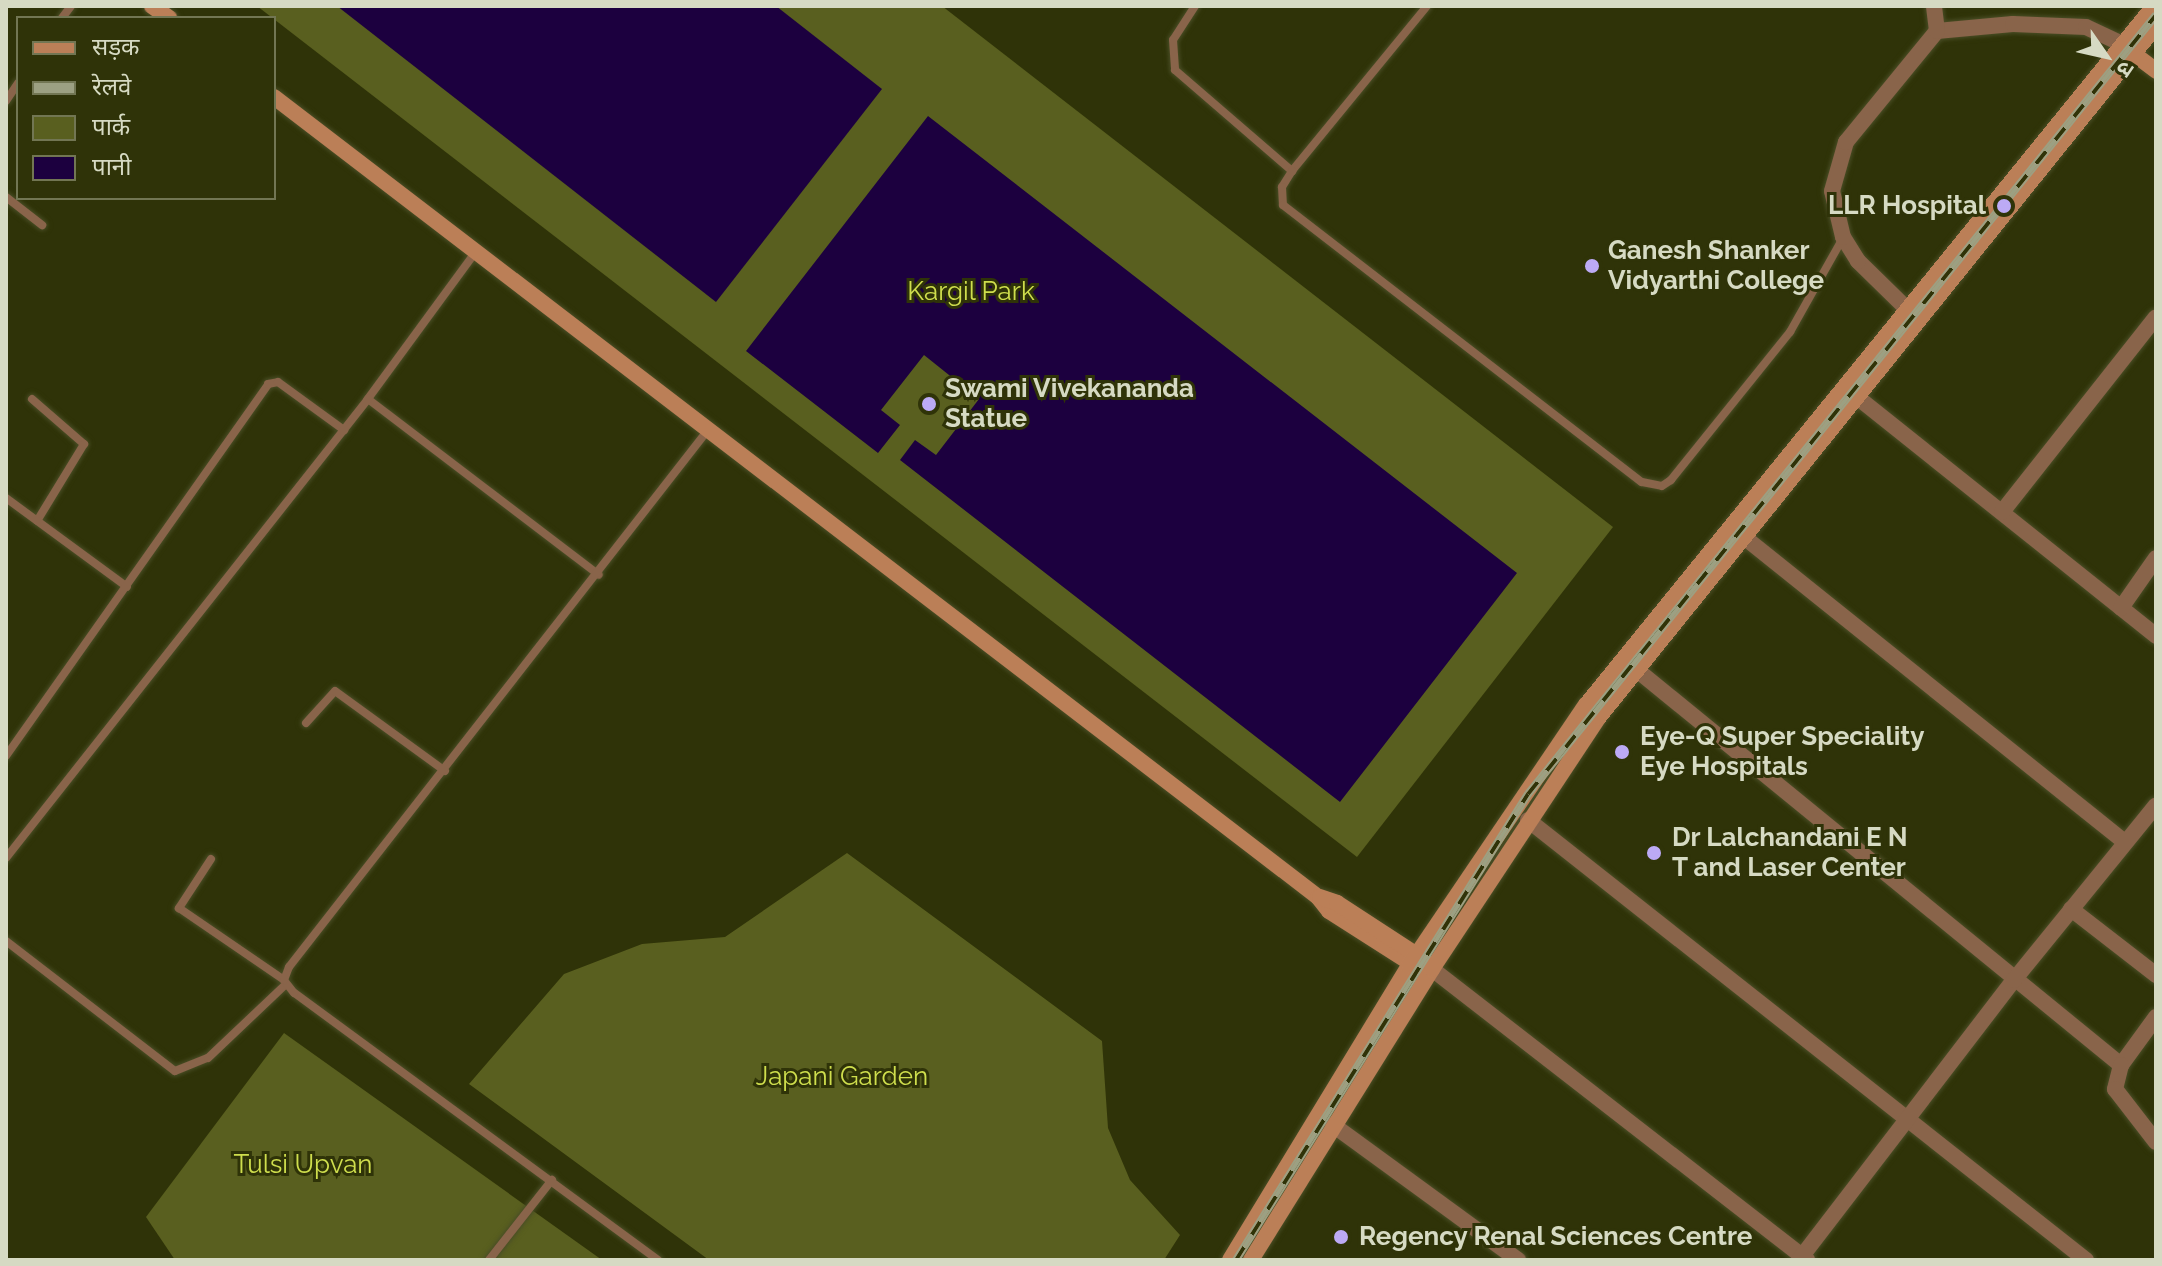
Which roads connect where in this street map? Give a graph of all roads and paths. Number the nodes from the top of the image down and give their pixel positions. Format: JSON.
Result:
{"nodes":[{"id":1,"x":1195,"y":6,"type":"edge"},
{"id":2,"x":1427,"y":6,"type":"edge"},
{"id":3,"x":1934,"y":6,"type":"edge"},
{"id":4,"x":2154,"y":6,"type":"edge"},
{"id":5,"x":2156,"y":26,"type":"edge"},
{"id":6,"x":1937,"y":31,"type":"junction"},
{"id":7,"x":2128,"y":49,"type":"junction"},
{"id":8,"x":2156,"y":71,"type":"edge"},
{"id":9,"x":276,"y":99,"type":"edge"},
{"id":10,"x":1292,"y":171,"type":"junction"},
{"id":11,"x":6,"y":197,"type":"edge"},
{"id":12,"x":42,"y":225,"type":"dead end"},
{"id":13,"x":1843,"y":237,"type":"junction"},
{"id":14,"x":474,"y":254,"type":"junction"},
{"id":15,"x":1907,"y":309,"type":"junction"},
{"id":16,"x":2156,"y":317,"type":"edge"},
{"id":17,"x":1857,"y":397,"type":"junction"},
{"id":18,"x":32,"y":399,"type":"dead end"},
{"id":19,"x":368,"y":399,"type":"junction"},
{"id":20,"x":344,"y":430,"type":"junction"},
{"id":21,"x":708,"y":430,"type":"junction"},
{"id":22,"x":1782,"y":476,"type":"junction"},
{"id":23,"x":6,"y":498,"type":"edge"},
{"id":24,"x":2002,"y":512,"type":"junction"},
{"id":25,"x":37,"y":521,"type":"junction"},
{"id":26,"x":1744,"y":537,"type":"junction"},
{"id":27,"x":2156,"y":558,"type":"edge"},
{"id":28,"x":599,"y":575,"type":"junction"},
{"id":29,"x":127,"y":587,"type":"junction"},
{"id":30,"x":2121,"y":608,"type":"junction"},
{"id":31,"x":2156,"y":636,"type":"edge"},
{"id":32,"x":1637,"y":670,"type":"junction"},
{"id":33,"x":306,"y":723,"type":"dead end"},
{"id":34,"x":6,"y":756,"type":"edge"},
{"id":35,"x":445,"y":771,"type":"junction"},
{"id":36,"x":2156,"y":805,"type":"edge"},
{"id":37,"x":1528,"y":820,"type":"junction"},
{"id":38,"x":2125,"y":842,"type":"junction"},
{"id":39,"x":6,"y":858,"type":"edge"},
{"id":40,"x":211,"y":859,"type":"dead end"},
{"id":41,"x":2071,"y":909,"type":"junction"},
{"id":42,"x":6,"y":941,"type":"edge"},
{"id":43,"x":1413,"y":960,"type":"junction"},
{"id":44,"x":1432,"y":969,"type":"junction"},
{"id":45,"x":2156,"y":975,"type":"edge"},
{"id":46,"x":2014,"y":980,"type":"junction"},
{"id":47,"x":285,"y":982,"type":"junction"},
{"id":48,"x":2156,"y":1017,"type":"edge"},
{"id":49,"x":2121,"y":1065,"type":"junction"},
{"id":50,"x":1907,"y":1117,"type":"junction"},
{"id":51,"x":1333,"y":1125,"type":"junction"},
{"id":52,"x":2156,"y":1142,"type":"edge"},
{"id":53,"x":552,"y":1180,"type":"junction"},
{"id":54,"x":1803,"y":1259,"type":"edge"},
{"id":55,"x":489,"y":1260,"type":"edge"},
{"id":56,"x":658,"y":1260,"type":"edge"},
{"id":57,"x":1230,"y":1260,"type":"edge"},
{"id":58,"x":1251,"y":1260,"type":"edge"},
{"id":59,"x":1518,"y":1260,"type":"edge"},
{"id":60,"x":2086,"y":1260,"type":"edge"}],
"edges":[{"from":1,"to":10,"type":"lane"},
{"from":2,"to":10,"type":"lane"},
{"from":3,"to":6,"type":"street"},
{"from":4,"to":7,"type":"main road"},
{"from":5,"to":7,"type":"main road"},
{"from":6,"to":7,"type":"street"},
{"from":6,"to":13,"type":"street"},
{"from":7,"to":8,"type":"main road"},
{"from":7,"to":15,"type":"main road"},
{"from":7,"to":17,"type":"main road"},
{"from":9,"to":14,"type":"main road"},
{"from":10,"to":13,"type":"lane"},
{"from":11,"to":12,"type":"lane"},
{"from":13,"to":15,"type":"street"},
{"from":14,"to":19,"type":"lane"},
{"from":14,"to":21,"type":"main road"},
{"from":15,"to":22,"type":"main road"},
{"from":16,"to":24,"type":"street"},
{"from":17,"to":22,"type":"main road"},
{"from":17,"to":24,"type":"street"},
{"from":18,"to":25,"type":"lane"},
{"from":19,"to":20,"type":"lane"},
{"from":19,"to":28,"type":"lane"},
{"from":20,"to":29,"type":"lane"},
{"from":20,"to":39,"type":"lane"},
{"from":21,"to":28,"type":"lane"},
{"from":21,"to":43,"type":"main road"},
{"from":22,"to":26,"type":"main road"},
{"from":22,"to":43,"type":"main road"},
{"from":23,"to":25,"type":"lane"},
{"from":24,"to":30,"type":"street"},
{"from":25,"to":29,"type":"lane"},
{"from":26,"to":32,"type":"main road"},
{"from":26,"to":38,"type":"street"},
{"from":27,"to":30,"type":"street"},
{"from":28,"to":35,"type":"lane"},
{"from":29,"to":34,"type":"lane"},
{"from":30,"to":31,"type":"street"},
{"from":32,"to":37,"type":"main road"},
{"from":32,"to":46,"type":"street"},
{"from":33,"to":35,"type":"lane"},
{"from":35,"to":47,"type":"lane"},
{"from":36,"to":38,"type":"street"},
{"from":37,"to":44,"type":"main road"},
{"from":37,"to":50,"type":"street"},
{"from":38,"to":41,"type":"street"},
{"from":40,"to":47,"type":"lane"},
{"from":41,"to":45,"type":"street"},
{"from":41,"to":46,"type":"street"},
{"from":42,"to":47,"type":"lane"},
{"from":43,"to":44,"type":"main road"},
{"from":43,"to":57,"type":"main road"},
{"from":44,"to":51,"type":"main road"},
{"from":44,"to":54,"type":"street"},
{"from":46,"to":49,"type":"street"},
{"from":46,"to":50,"type":"street"},
{"from":47,"to":53,"type":"lane"},
{"from":48,"to":49,"type":"street"},
{"from":49,"to":52,"type":"street"},
{"from":50,"to":54,"type":"street"},
{"from":50,"to":60,"type":"street"},
{"from":51,"to":58,"type":"main road"},
{"from":51,"to":59,"type":"street"},
{"from":53,"to":55,"type":"lane"},
{"from":53,"to":56,"type":"lane"}]}
